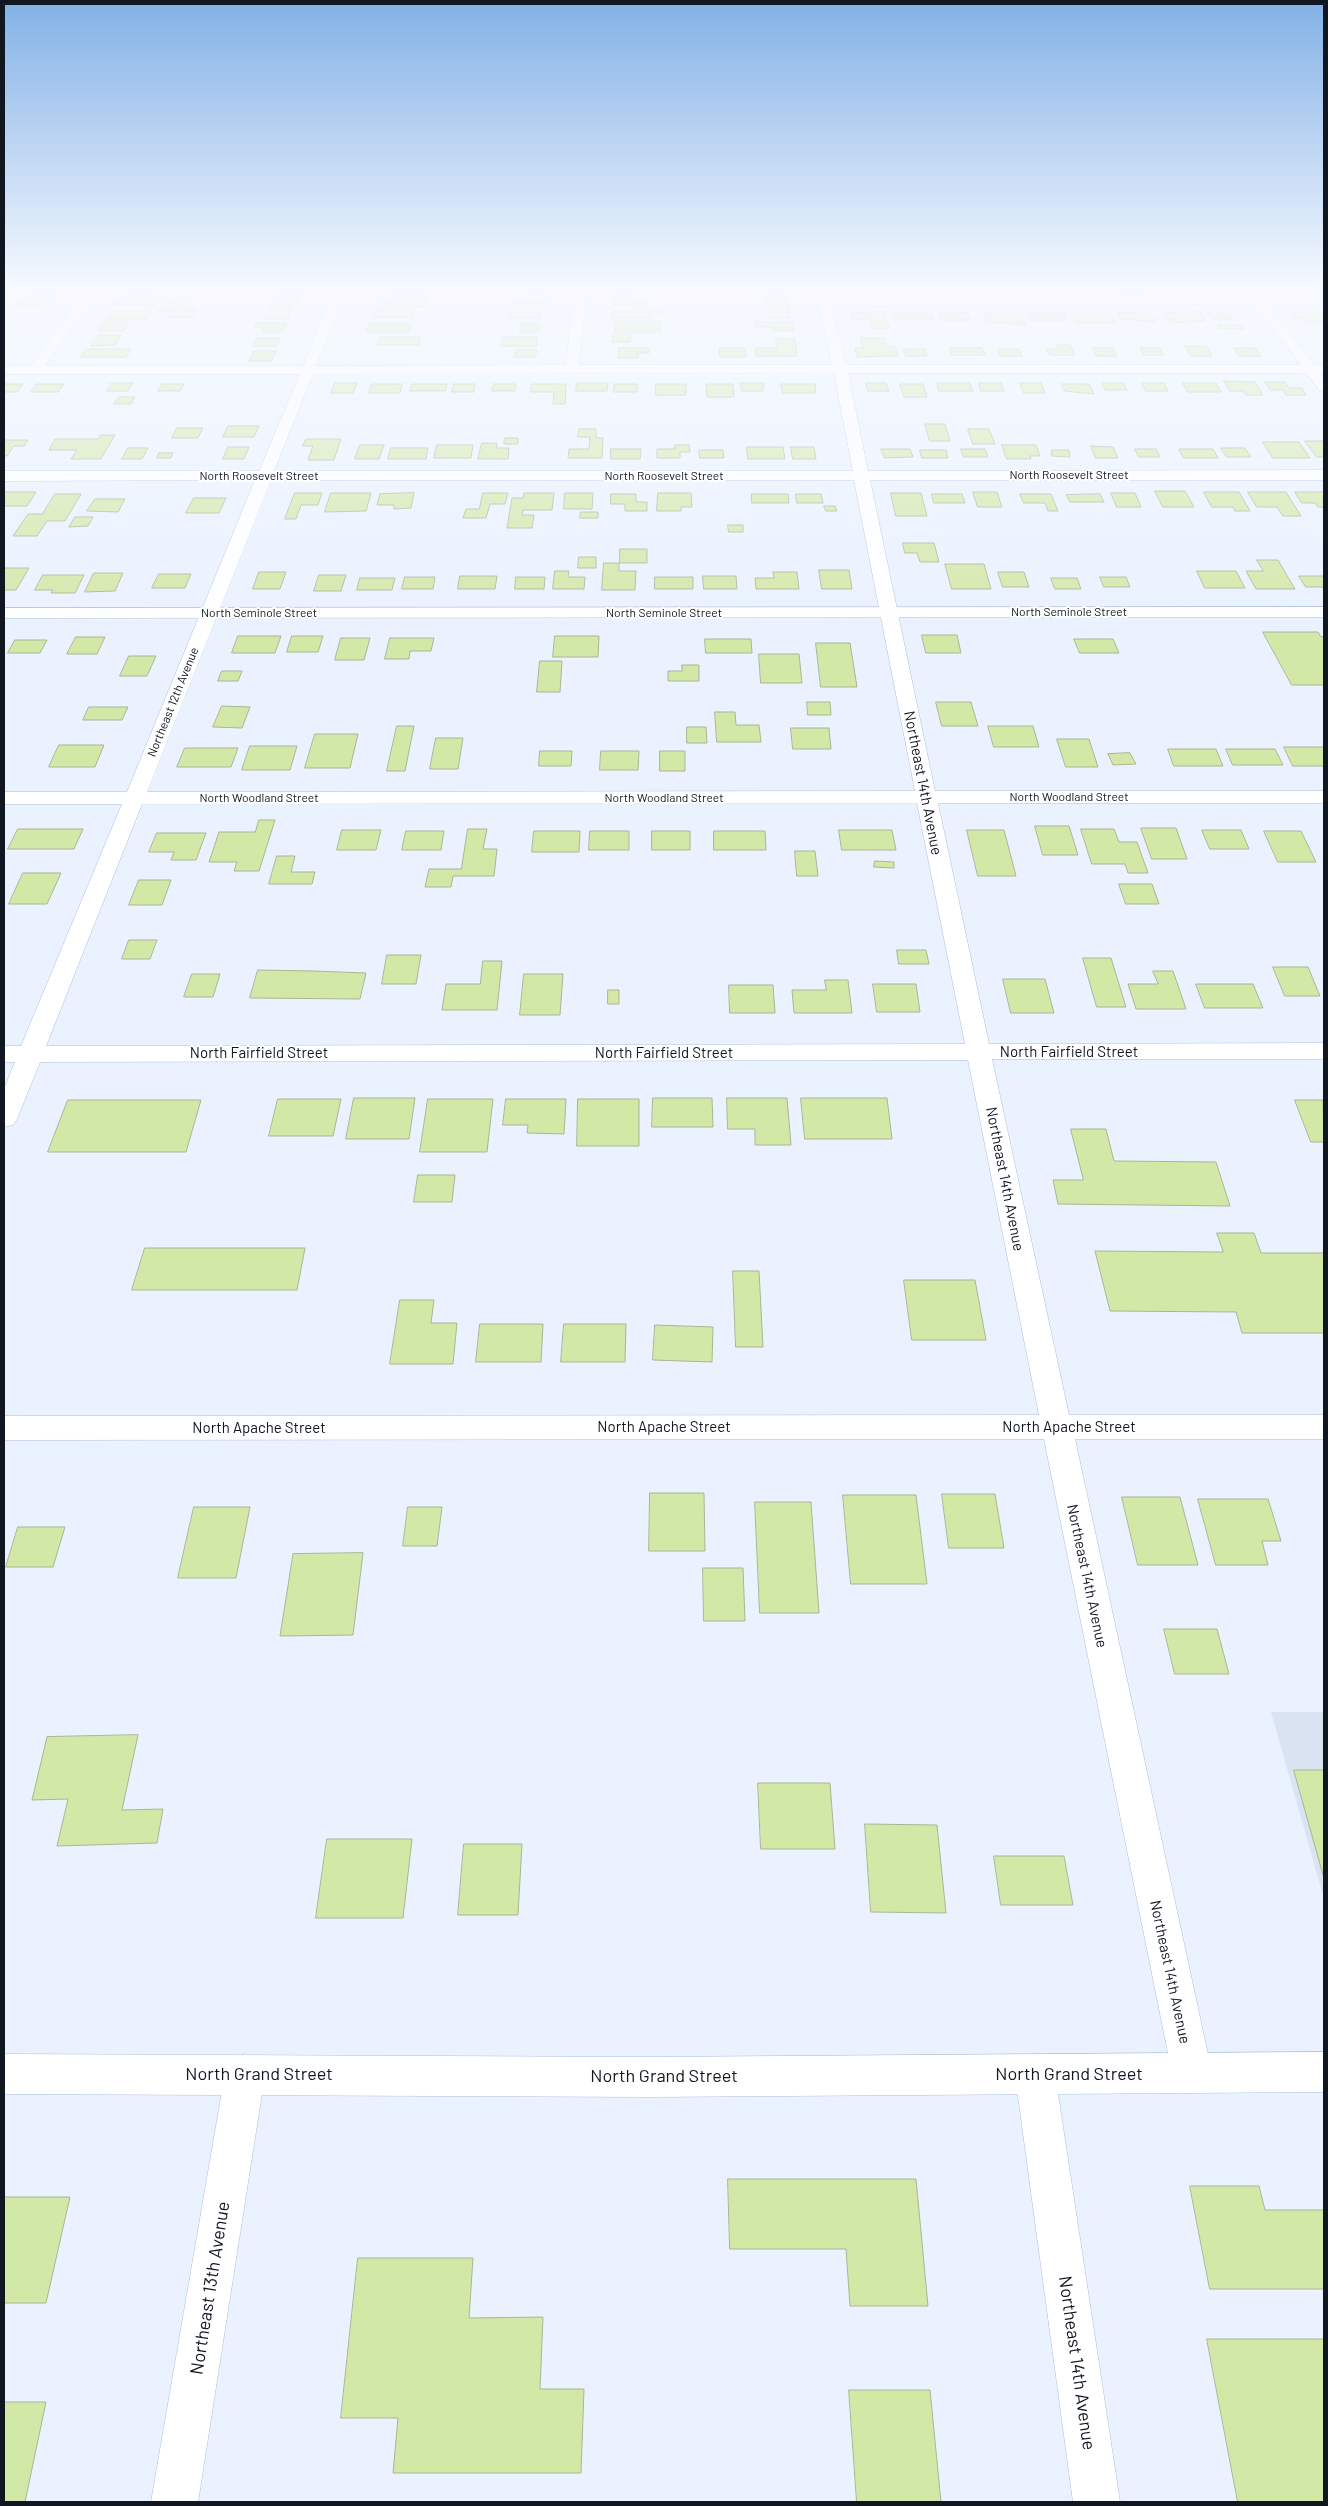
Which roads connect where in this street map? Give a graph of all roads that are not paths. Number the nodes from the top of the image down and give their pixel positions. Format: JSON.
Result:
{"nodes":[{"id":1,"x":294,"y":403,"type":"edge"},
{"id":2,"x":846,"y":403,"type":"edge"},
{"id":3,"x":1324,"y":475,"type":"edge"},
{"id":4,"x":4,"y":476,"type":"edge"},
{"id":5,"x":263,"y":476,"type":"junction"},
{"id":6,"x":860,"y":476,"type":"junction"},
{"id":7,"x":888,"y":612,"type":"junction"},
{"id":8,"x":1324,"y":612,"type":"edge"},
{"id":9,"x":4,"y":613,"type":"edge"},
{"id":10,"x":208,"y":613,"type":"junction"},
{"id":11,"x":1324,"y":797,"type":"edge"},
{"id":12,"x":4,"y":798,"type":"edge"},
{"id":13,"x":135,"y":798,"type":"junction"},
{"id":14,"x":926,"y":798,"type":"junction"},
{"id":15,"x":1324,"y":1051,"type":"edge"},
{"id":16,"x":980,"y":1052,"type":"junction"},
{"id":17,"x":4,"y":1054,"type":"edge"},
{"id":18,"x":30,"y":1054,"type":"junction"},
{"id":19,"x":4,"y":1119,"type":"edge"},
{"id":20,"x":1056,"y":1427,"type":"junction"},
{"id":21,"x":1324,"y":1427,"type":"edge"},
{"id":22,"x":4,"y":1428,"type":"edge"},
{"id":23,"x":1324,"y":2072,"type":"edge"},
{"id":24,"x":1192,"y":2073,"type":"junction"},
{"id":25,"x":4,"y":2074,"type":"edge"},
{"id":26,"x":245,"y":2074,"type":"junction"},
{"id":27,"x":1035,"y":2074,"type":"junction"},
{"id":28,"x":174,"y":2502,"type":"edge"},
{"id":29,"x":1097,"y":2502,"type":"edge"}],
"edges":[{"from":1,"to":5,"type":"street","name":"Northeast 12th Avenue"},
{"from":2,"to":6,"type":"street","name":"Northeast 14th Avenue"},
{"from":3,"to":6,"type":"street","name":"North Roosevelt Street"},
{"from":4,"to":5,"type":"street","name":"North Roosevelt Street"},
{"from":5,"to":6,"type":"street","name":"North Roosevelt Street"},
{"from":5,"to":10,"type":"street","name":"Northeast 12th Avenue"},
{"from":6,"to":7,"type":"street","name":"Northeast 14th Avenue"},
{"from":7,"to":8,"type":"street","name":"North Seminole Street"},
{"from":7,"to":10,"type":"street","name":"North Seminole Street"},
{"from":7,"to":14,"type":"street","name":"Northeast 14th Avenue"},
{"from":9,"to":10,"type":"street","name":"North Seminole Street"},
{"from":10,"to":13,"type":"street","name":"Northeast 12th Avenue"},
{"from":11,"to":14,"type":"street","name":"North Woodland Street"},
{"from":12,"to":13,"type":"street","name":"North Woodland Street"},
{"from":13,"to":14,"type":"street","name":"North Woodland Street"},
{"from":13,"to":18,"type":"street","name":"Northeast 12th Avenue"},
{"from":14,"to":16,"type":"street","name":"Northeast 14th Avenue"},
{"from":15,"to":16,"type":"street","name":"North Fairfield Street"},
{"from":16,"to":18,"type":"street","name":"North Fairfield Street"},
{"from":16,"to":20,"type":"street","name":"Northeast 14th Avenue"},
{"from":17,"to":18,"type":"street","name":"North Fairfield Street"},
{"from":18,"to":19,"type":"street","name":"Northeast 12th Avenue"},
{"from":20,"to":21,"type":"street","name":"North Apache Street"},
{"from":20,"to":22,"type":"street","name":"North Apache Street"},
{"from":20,"to":24,"type":"street","name":"Northeast 14th Avenue"},
{"from":23,"to":24,"type":"street","name":"North Grand Street"},
{"from":24,"to":27,"type":"street","name":"North Grand Street"},
{"from":25,"to":26,"type":"street","name":"North Grand Street"},
{"from":26,"to":27,"type":"street","name":"North Grand Street"},
{"from":26,"to":28,"type":"street","name":"Northeast 13th Avenue"},
{"from":27,"to":29,"type":"street","name":"Northeast 14th Avenue"}]}
